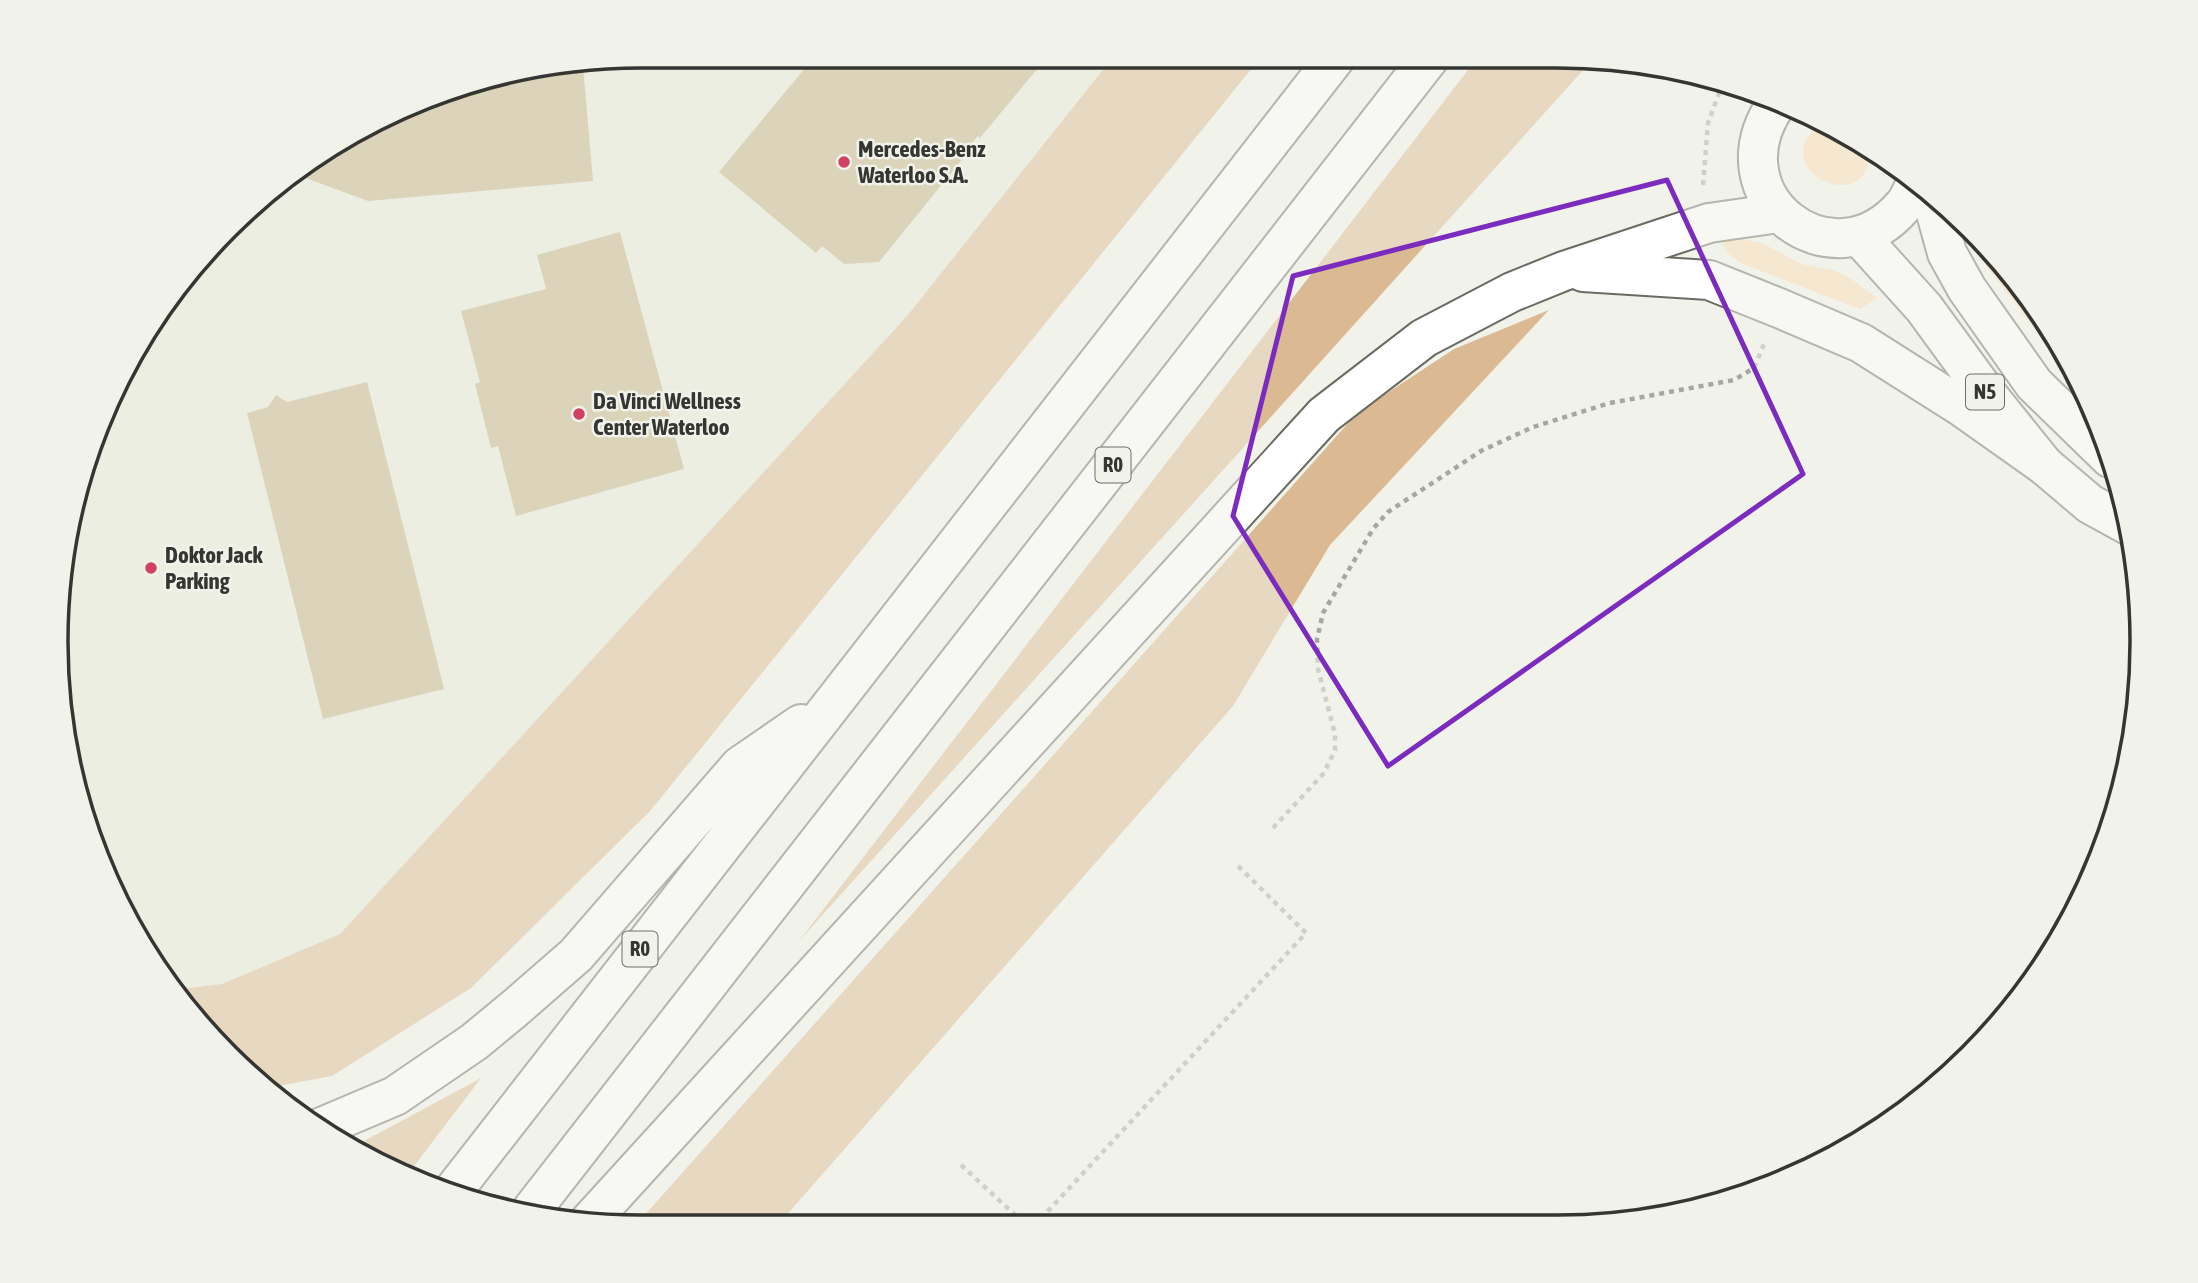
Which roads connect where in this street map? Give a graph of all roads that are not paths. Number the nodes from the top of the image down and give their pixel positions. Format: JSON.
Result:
{"nodes":[{"id":1,"x":1327,"y":68,"type":"edge"},
{"id":2,"x":1421,"y":68,"type":"edge"},
{"id":3,"x":1768,"y":108,"type":"edge"},
{"id":4,"x":1911,"y":192,"type":"edge"},
{"id":5,"x":1779,"y":213,"type":"junction"},
{"id":6,"x":1936,"y":213,"type":"edge"},
{"id":7,"x":1858,"y":236,"type":"junction"},
{"id":8,"x":1564,"y":271,"type":"junction"},
{"id":9,"x":2093,"y":442,"type":"edge"},
{"id":10,"x":2044,"y":466,"type":"junction"},
{"id":11,"x":2116,"y":518,"type":"edge"},
{"id":12,"x":830,"y":704,"type":"junction"},
{"id":13,"x":331,"y":1123,"type":"edge"},
{"id":14,"x":458,"y":1184,"type":"edge"},
{"id":15,"x":536,"y":1205,"type":"edge"},
{"id":16,"x":597,"y":1213,"type":"edge"}],
"edges":[{"from":1,"to":12,"type":"main road","number":"R0"},
{"from":2,"to":15,"type":"main road","number":"R0"},
{"from":3,"to":5,"type":"main road"},
{"from":4,"to":7,"type":"main road"},
{"from":5,"to":7,"type":"main road"},
{"from":5,"to":8,"type":"main road"},
{"from":6,"to":9,"type":"main road","number":"N5"},
{"from":7,"to":10,"type":"main road","number":"N5"},
{"from":8,"to":10,"type":"main road"},
{"from":8,"to":16,"type":"main road"},
{"from":10,"to":11,"type":"main road","number":"N5"},
{"from":12,"to":13,"type":"main road"},
{"from":12,"to":14,"type":"main road","number":"R0"}]}
